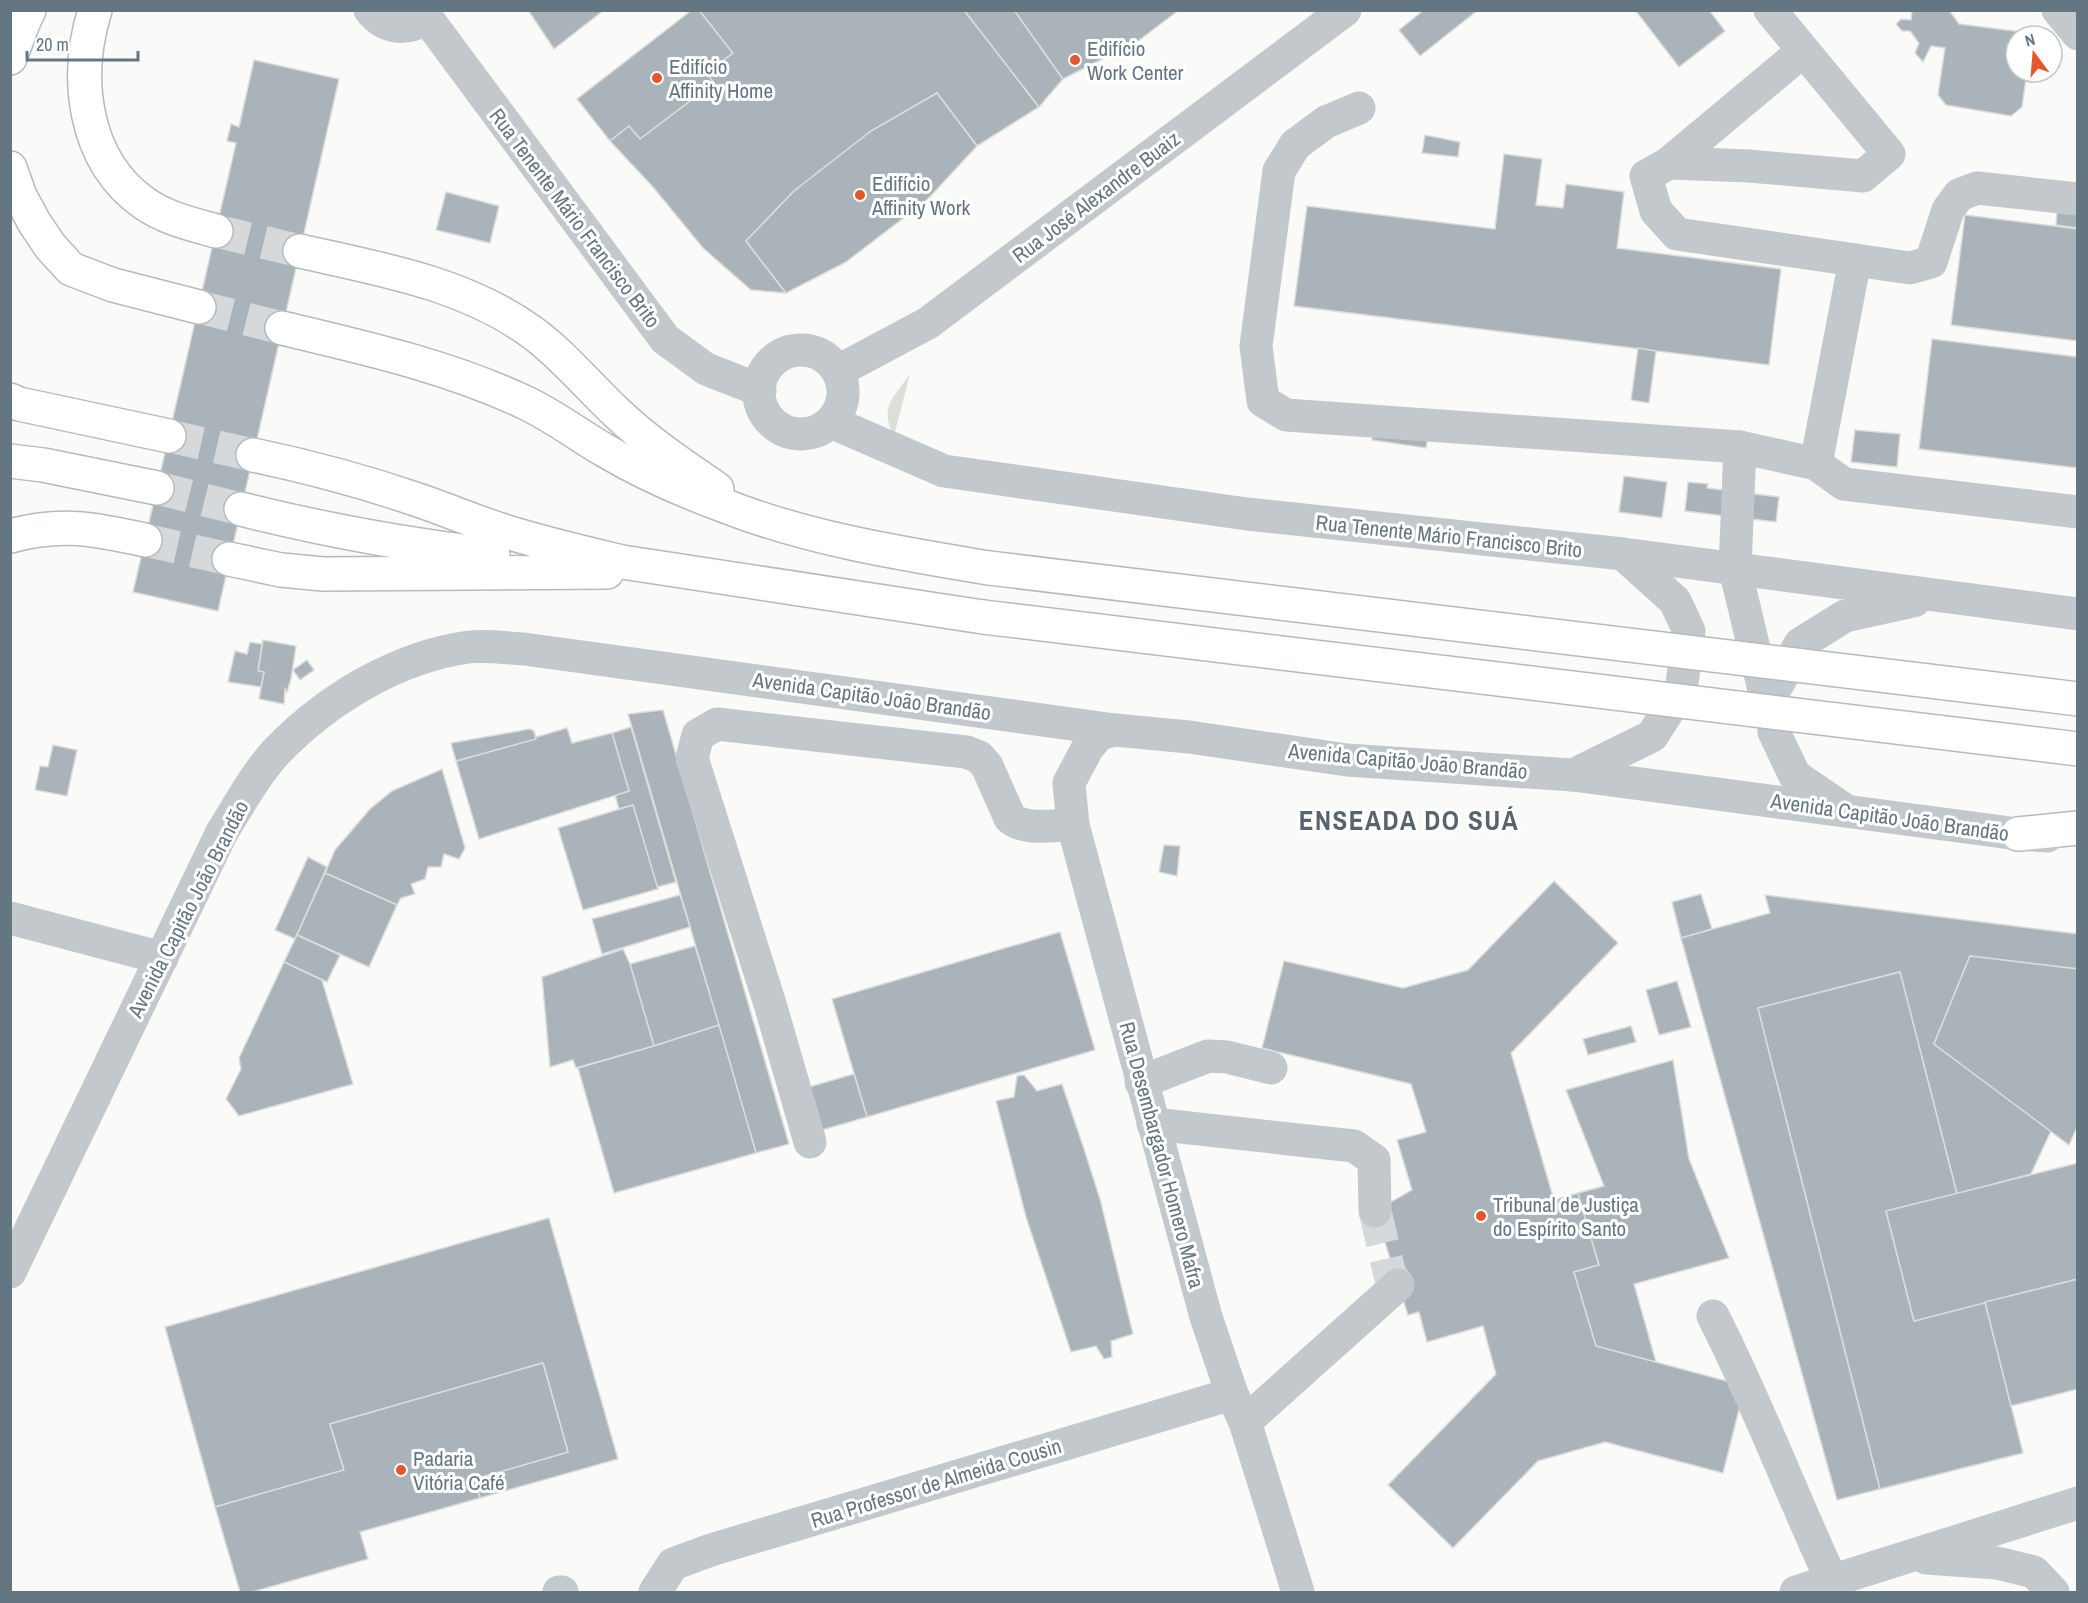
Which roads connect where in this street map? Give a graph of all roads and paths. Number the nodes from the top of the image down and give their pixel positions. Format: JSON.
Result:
{"nodes":[{"id":1,"x":29,"y":10,"type":"edge"},
{"id":2,"x":95,"y":10,"type":"edge"},
{"id":3,"x":370,"y":10,"type":"edge"},
{"id":4,"x":1345,"y":10,"type":"edge"},
{"id":5,"x":1770,"y":10,"type":"edge"},
{"id":6,"x":2058,"y":10,"type":"edge"},
{"id":7,"x":423,"y":15,"type":"edge"},
{"id":8,"x":2078,"y":34,"type":"edge"},
{"id":9,"x":1803,"y":51,"type":"junction"},
{"id":10,"x":10,"y":58,"type":"edge"},
{"id":11,"x":1359,"y":108,"type":"dead end"},
{"id":12,"x":1669,"y":162,"type":"junction"},
{"id":13,"x":10,"y":168,"type":"edge"},
{"id":14,"x":2078,"y":199,"type":"edge"},
{"id":15,"x":216,"y":231,"type":"tunnel mouth"},
{"id":16,"x":10,"y":232,"type":"edge"},
{"id":17,"x":300,"y":251,"type":"tunnel mouth"},
{"id":18,"x":1855,"y":260,"type":"junction"},
{"id":19,"x":71,"y":268,"type":"junction"},
{"id":20,"x":199,"y":307,"type":"tunnel mouth"},
{"id":21,"x":282,"y":328,"type":"tunnel mouth"},
{"id":22,"x":838,"y":371,"type":"junction"},
{"id":23,"x":759,"y":390,"type":"junction"},
{"id":24,"x":10,"y":400,"type":"edge"},
{"id":25,"x":831,"y":422,"type":"junction"},
{"id":26,"x":169,"y":436,"type":"tunnel mouth"},
{"id":27,"x":1740,"y":447,"type":"junction"},
{"id":28,"x":253,"y":455,"type":"tunnel mouth"},
{"id":29,"x":10,"y":461,"type":"edge"},
{"id":30,"x":1816,"y":464,"type":"junction"},
{"id":31,"x":157,"y":488,"type":"tunnel mouth"},
{"id":32,"x":241,"y":509,"type":"tunnel mouth"},
{"id":33,"x":2078,"y":512,"type":"edge"},
{"id":34,"x":778,"y":525,"type":"junction"},
{"id":35,"x":10,"y":536,"type":"edge"},
{"id":36,"x":146,"y":540,"type":"tunnel mouth"},
{"id":37,"x":1623,"y":554,"type":"junction"},
{"id":38,"x":229,"y":559,"type":"tunnel mouth"},
{"id":39,"x":1735,"y":568,"type":"junction"},
{"id":40,"x":692,"y":572,"type":"junction"},
{"id":41,"x":1933,"y":597,"type":"junction"},
{"id":42,"x":2078,"y":614,"type":"edge"},
{"id":43,"x":2078,"y":699,"type":"edge"},
{"id":44,"x":1115,"y":730,"type":"junction"},
{"id":45,"x":1774,"y":732,"type":"junction"},
{"id":46,"x":2078,"y":749,"type":"edge"},
{"id":47,"x":1573,"y":775,"type":"junction"},
{"id":48,"x":1847,"y":812,"type":"junction"},
{"id":49,"x":1073,"y":825,"type":"junction"},
{"id":50,"x":2078,"y":828,"type":"edge"},
{"id":51,"x":2018,"y":834,"type":"junction"},
{"id":52,"x":2078,"y":838,"type":"edge"},
{"id":53,"x":10,"y":918,"type":"edge"},
{"id":54,"x":162,"y":958,"type":"junction"},
{"id":55,"x":1271,"y":1068,"type":"dead end"},
{"id":56,"x":1141,"y":1082,"type":"junction"},
{"id":57,"x":1153,"y":1124,"type":"junction"},
{"id":58,"x":810,"y":1142,"type":"dead end"},
{"id":59,"x":1375,"y":1211,"type":"tunnel mouth"},
{"id":60,"x":10,"y":1272,"type":"edge"},
{"id":61,"x":1398,"y":1285,"type":"dead end"},
{"id":62,"x":1713,"y":1316,"type":"dead end"},
{"id":63,"x":1239,"y":1408,"type":"junction"},
{"id":64,"x":2078,"y":1503,"type":"edge"},
{"id":65,"x":1910,"y":1557,"type":"junction"},
{"id":66,"x":1832,"y":1581,"type":"junction"},
{"id":67,"x":655,"y":1593,"type":"edge"},
{"id":68,"x":1298,"y":1593,"type":"edge"},
{"id":69,"x":1796,"y":1593,"type":"edge"},
{"id":70,"x":2053,"y":1593,"type":"edge"}],
"edges":[{"from":1,"to":10,"type":"main road"},
{"from":2,"to":15,"type":"main road"},
{"from":3,"to":7,"type":"street"},
{"from":4,"to":22,"type":"street","name":"Rua José Alexandre Buaiz"},
{"from":5,"to":9,"type":"street"},
{"from":6,"to":8,"type":"street"},
{"from":7,"to":23,"type":"street","name":"Rua Tenente Mário Francisco Brito"},
{"from":9,"to":12,"type":"street"},
{"from":9,"to":12,"type":"street"},
{"from":11,"to":27,"type":"street"},
{"from":12,"to":18,"type":"street"},
{"from":13,"to":19,"type":"main road"},
{"from":14,"to":18,"type":"street"},
{"from":16,"to":19,"type":"main road"},
{"from":17,"to":34,"type":"main road"},
{"from":18,"to":30,"type":"street"},
{"from":19,"to":20,"type":"main road"},
{"from":21,"to":34,"type":"main road"},
{"from":22,"to":23,"type":"street"},
{"from":22,"to":25,"type":"street"},
{"from":23,"to":25,"type":"street"},
{"from":24,"to":26,"type":"main road"},
{"from":25,"to":37,"type":"street","name":"Rua Tenente Mário Francisco Brito"},
{"from":27,"to":30,"type":"street"},
{"from":27,"to":39,"type":"street"},
{"from":28,"to":40,"type":"main road"},
{"from":29,"to":31,"type":"main road"},
{"from":30,"to":33,"type":"street"},
{"from":32,"to":40,"type":"main road"},
{"from":34,"to":43,"type":"main road","bridge":true},
{"from":35,"to":36,"type":"main road"},
{"from":37,"to":39,"type":"street","name":"Rua Tenente Mário Francisco Brito"},
{"from":37,"to":47,"type":"street"},
{"from":38,"to":40,"type":"main road"},
{"from":39,"to":41,"type":"street","name":"Rua Tenente Mário Francisco Brito"},
{"from":39,"to":45,"type":"street"},
{"from":40,"to":46,"type":"main road","bridge":true},
{"from":41,"to":42,"type":"street","name":"Rua Tenente Mário Francisco Brito"},
{"from":41,"to":45,"type":"street"},
{"from":44,"to":47,"type":"street","name":"Avenida Capitão João Brandão"},
{"from":44,"to":49,"type":"street","name":"Rua Desembargador Homero Mafra"},
{"from":44,"to":54,"type":"street","name":"Avenida Capitão João Brandão"},
{"from":45,"to":48,"type":"street"},
{"from":47,"to":48,"type":"street","name":"Avenida Capitão João Brandão"},
{"from":48,"to":51,"type":"street","name":"Avenida Capitão João Brandão"},
{"from":49,"to":56,"type":"street","name":"Rua Desembargador Homero Mafra"},
{"from":49,"to":58,"type":"street"},
{"from":50,"to":51,"type":"main road"},
{"from":51,"to":52,"type":"street","name":"Avenida Capitão João Brandão"},
{"from":53,"to":54,"type":"street"},
{"from":54,"to":60,"type":"street","name":"Avenida Capitão João Brandão"},
{"from":55,"to":56,"type":"street"},
{"from":56,"to":57,"type":"street","name":"Rua Desembargador Homero Mafra"},
{"from":57,"to":59,"type":"street"},
{"from":57,"to":63,"type":"street","name":"Rua Desembargador Homero Mafra"},
{"from":61,"to":63,"type":"street"},
{"from":62,"to":66,"type":"street"},
{"from":63,"to":67,"type":"street","name":"Rua Professor de Almeida Cousin"},
{"from":63,"to":68,"type":"street","name":"Rua Desembargador Homero Mafra"},
{"from":64,"to":65,"type":"street"},
{"from":65,"to":66,"type":"street"},
{"from":65,"to":70,"type":"street"},
{"from":66,"to":69,"type":"street"}]}
